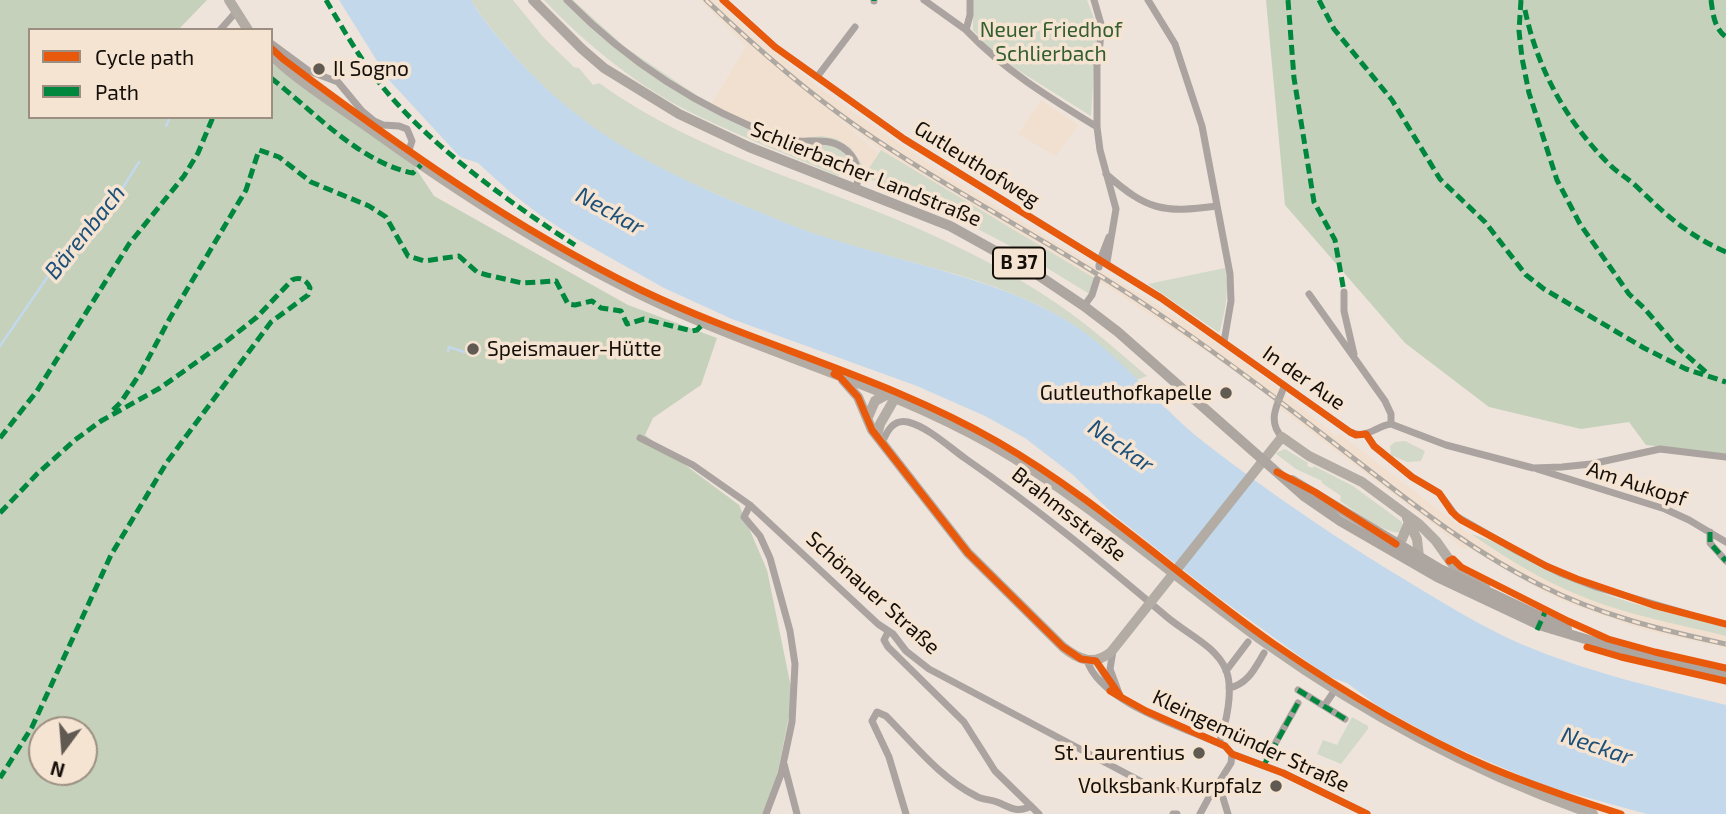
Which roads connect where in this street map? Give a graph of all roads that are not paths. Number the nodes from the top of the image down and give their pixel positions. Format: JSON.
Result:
{"nodes":[{"id":1,"x":229,"y":0,"type":"edge"},
{"id":2,"x":533,"y":0,"type":"edge"},
{"id":3,"x":567,"y":0,"type":"edge"},
{"id":4,"x":723,"y":0,"type":"edge"},
{"id":5,"x":924,"y":0,"type":"edge"},
{"id":6,"x":970,"y":0,"type":"edge"},
{"id":7,"x":1094,"y":0,"type":"edge"},
{"id":8,"x":1149,"y":0,"type":"edge"},
{"id":9,"x":236,"y":12,"type":"junction"},
{"id":10,"x":855,"y":27,"type":"dead end"},
{"id":11,"x":222,"y":28,"type":"edge"},
{"id":12,"x":247,"y":28,"type":"edge"},
{"id":13,"x":966,"y":30,"type":"junction"},
{"id":14,"x":273,"y":45,"type":"edge"},
{"id":15,"x":273,"y":57,"type":"edge"},
{"id":16,"x":817,"y":77,"type":"junction"},
{"id":17,"x":1097,"y":127,"type":"junction"},
{"id":18,"x":407,"y":156,"type":"junction"},
{"id":19,"x":1106,"y":174,"type":"junction"},
{"id":20,"x":856,"y":188,"type":"junction"},
{"id":21,"x":1217,"y":206,"type":"junction"},
{"id":22,"x":1114,"y":232,"type":"junction"},
{"id":23,"x":1102,"y":255,"type":"dead end"},
{"id":24,"x":1102,"y":265,"type":"junction"},
{"id":25,"x":1097,"y":279,"type":"dead end"},
{"id":26,"x":1344,"y":292,"type":"dead end"},
{"id":27,"x":1309,"y":294,"type":"dead end"},
{"id":28,"x":1084,"y":306,"type":"junction"},
{"id":29,"x":1224,"y":342,"type":"junction"},
{"id":30,"x":1354,"y":355,"type":"junction"},
{"id":31,"x":841,"y":377,"type":"junction"},
{"id":32,"x":1284,"y":387,"type":"junction"},
{"id":33,"x":891,"y":396,"type":"junction"},
{"id":34,"x":868,"y":416,"type":"junction"},
{"id":35,"x":1391,"y":424,"type":"junction"},
{"id":36,"x":1366,"y":434,"type":"junction"},
{"id":37,"x":1282,"y":437,"type":"junction"},
{"id":38,"x":640,"y":438,"type":"dead end"},
{"id":39,"x":880,"y":439,"type":"junction"},
{"id":40,"x":1726,"y":457,"type":"edge"},
{"id":41,"x":1533,"y":468,"type":"junction"},
{"id":42,"x":1277,"y":472,"type":"junction"},
{"id":43,"x":750,"y":505,"type":"junction"},
{"id":44,"x":1407,"y":518,"type":"junction"},
{"id":45,"x":1428,"y":531,"type":"junction"},
{"id":46,"x":1710,"y":532,"type":"junction"},
{"id":47,"x":1726,"y":542,"type":"edge"},
{"id":48,"x":1396,"y":544,"type":"junction"},
{"id":49,"x":1418,"y":561,"type":"junction"},
{"id":50,"x":1726,"y":561,"type":"edge"},
{"id":51,"x":1490,"y":592,"type":"junction"},
{"id":52,"x":1688,"y":614,"type":"dead end"},
{"id":53,"x":888,"y":632,"type":"junction"},
{"id":54,"x":1591,"y":641,"type":"junction"},
{"id":55,"x":1248,"y":642,"type":"dead end"},
{"id":56,"x":1114,"y":648,"type":"junction"},
{"id":57,"x":1264,"y":653,"type":"dead end"},
{"id":58,"x":1091,"y":661,"type":"junction"},
{"id":59,"x":1226,"y":671,"type":"junction"},
{"id":60,"x":1726,"y":674,"type":"edge"},
{"id":61,"x":1229,"y":688,"type":"junction"},
{"id":62,"x":1298,"y":690,"type":"dead end"},
{"id":63,"x":1335,"y":690,"type":"junction"},
{"id":64,"x":1121,"y":697,"type":"junction"},
{"id":65,"x":1298,"y":703,"type":"dead end"},
{"id":66,"x":1324,"y":706,"type":"junction"},
{"id":67,"x":1345,"y":719,"type":"dead end"},
{"id":68,"x":1219,"y":743,"type":"junction"},
{"id":69,"x":1272,"y":749,"type":"tunnel mouth"},
{"id":70,"x":1232,"y":754,"type":"junction"},
{"id":71,"x":783,"y":760,"type":"junction"},
{"id":72,"x":1216,"y":787,"type":"junction"},
{"id":73,"x":1031,"y":806,"type":"junction"},
{"id":74,"x":766,"y":814,"type":"edge"},
{"id":75,"x":797,"y":814,"type":"edge"},
{"id":76,"x":906,"y":814,"type":"edge"},
{"id":77,"x":1039,"y":814,"type":"edge"},
{"id":78,"x":1200,"y":814,"type":"edge"},
{"id":79,"x":1228,"y":814,"type":"edge"},
{"id":80,"x":1367,"y":814,"type":"edge"},
{"id":81,"x":1592,"y":814,"type":"edge"}],
"edges":[{"from":1,"to":9,"type":"main road"},
{"from":2,"to":20,"type":"main road","name":"Schlierbacher Landstraße","number":"B 37"},
{"from":3,"to":20,"type":"street"},
{"from":4,"to":16,"type":"street","name":"Gutleuthofweg"},
{"from":5,"to":13,"type":"street"},
{"from":6,"to":13,"type":"street"},
{"from":7,"to":17,"type":"street"},
{"from":8,"to":21,"type":"street"},
{"from":9,"to":11,"type":"street"},
{"from":9,"to":12,"type":"main road"},
{"from":10,"to":16,"type":"street"},
{"from":13,"to":17,"type":"street"},
{"from":14,"to":18,"type":"street"},
{"from":15,"to":18,"type":"main road"},
{"from":16,"to":24,"type":"street","name":"Gutleuthofweg"},
{"from":17,"to":19,"type":"street"},
{"from":18,"to":31,"type":"main road"},
{"from":19,"to":21,"type":"street"},
{"from":19,"to":22,"type":"street"},
{"from":20,"to":28,"type":"main road","name":"Schlierbacher Landstraße","number":"B 37"},
{"from":21,"to":29,"type":"street"},
{"from":22,"to":23,"type":"street"},
{"from":22,"to":24,"type":"street"},
{"from":24,"to":29,"type":"street","name":"Gutleuthofweg"},
{"from":25,"to":28,"type":"street"},
{"from":26,"to":30,"type":"street"},
{"from":27,"to":30,"type":"street"},
{"from":28,"to":42,"type":"main road","name":"Schlierbacher Landstraße","number":"B 37"},
{"from":29,"to":32,"type":"street","name":"In der Aue"},
{"from":30,"to":35,"type":"street"},
{"from":31,"to":33,"type":"main road"},
{"from":31,"to":34,"type":"main road","name":"Kleingemünder Straße"},
{"from":32,"to":36,"type":"street","name":"In der Aue"},
{"from":32,"to":37,"type":"street","name":"In der Aue"},
{"from":33,"to":34,"type":"main road"},
{"from":33,"to":39,"type":"main road"},
{"from":33,"to":63,"type":"main road"},
{"from":34,"to":39,"type":"main road","name":"Kleingemünder Straße"},
{"from":35,"to":36,"type":"street"},
{"from":35,"to":41,"type":"street","name":"Am Aukopf"},
{"from":36,"to":52,"type":"street"},
{"from":37,"to":44,"type":"main road"},
{"from":37,"to":56,"type":"main road"},
{"from":38,"to":43,"type":"street","name":"Schönauer Straße"},
{"from":39,"to":58,"type":"main road","name":"Kleingemünder Straße"},
{"from":39,"to":59,"type":"street","name":"Brahmsstraße"},
{"from":40,"to":41,"type":"street"},
{"from":41,"to":46,"type":"street","name":"Am Aukopf"},
{"from":42,"to":48,"type":"main road","name":"Schlierbacher Landstraße","number":"B 37"},
{"from":42,"to":49,"type":"main road","name":"Schlierbacher Landstraße","number":"B 37"},
{"from":43,"to":53,"type":"street","name":"Schönauer Straße"},
{"from":43,"to":71,"type":"street"},
{"from":44,"to":45,"type":"main road"},
{"from":44,"to":48,"type":"main road"},
{"from":44,"to":49,"type":"main road"},
{"from":45,"to":49,"type":"main road"},
{"from":45,"to":51,"type":"main road"},
{"from":46,"to":47,"type":"street","name":"Am Aukopf"},
{"from":46,"to":50,"type":"street"},
{"from":48,"to":49,"type":"main road","name":"Schlierbacher Landstraße","number":"B 37"},
{"from":49,"to":51,"type":"main road","name":"Schlierbacher Landstraße","number":"B 37"},
{"from":49,"to":54,"type":"main road","name":"Schlierbacher Landstraße","number":"B 37"},
{"from":51,"to":54,"type":"main road","name":"Schlierbacher Landstraße","number":"B 37"},
{"from":53,"to":72,"type":"street","name":"Schönauer Straße"},
{"from":53,"to":73,"type":"street"},
{"from":54,"to":60,"type":"main road","name":"Schlierbacher Landstraße","number":"B 37"},
{"from":55,"to":59,"type":"street"},
{"from":56,"to":58,"type":"main road"},
{"from":56,"to":64,"type":"street","name":"Kleingemünder Straße"},
{"from":57,"to":61,"type":"street"},
{"from":58,"to":64,"type":"street","name":"Kleingemünder Straße"},
{"from":59,"to":61,"type":"street"},
{"from":61,"to":68,"type":"street"},
{"from":62,"to":66,"type":"street"},
{"from":63,"to":66,"type":"street"},
{"from":63,"to":81,"type":"main road"},
{"from":64,"to":68,"type":"street","name":"Kleingemünder Straße"},
{"from":65,"to":69,"type":"street"},
{"from":66,"to":67,"type":"street"},
{"from":68,"to":70,"type":"street","name":"Kleingemünder Straße"},
{"from":70,"to":72,"type":"street"},
{"from":70,"to":80,"type":"street","name":"Kleingemünder Straße"},
{"from":71,"to":74,"type":"street"},
{"from":71,"to":75,"type":"street"},
{"from":72,"to":78,"type":"street"},
{"from":72,"to":79,"type":"street"},
{"from":73,"to":76,"type":"street"},
{"from":73,"to":77,"type":"street"}]}
